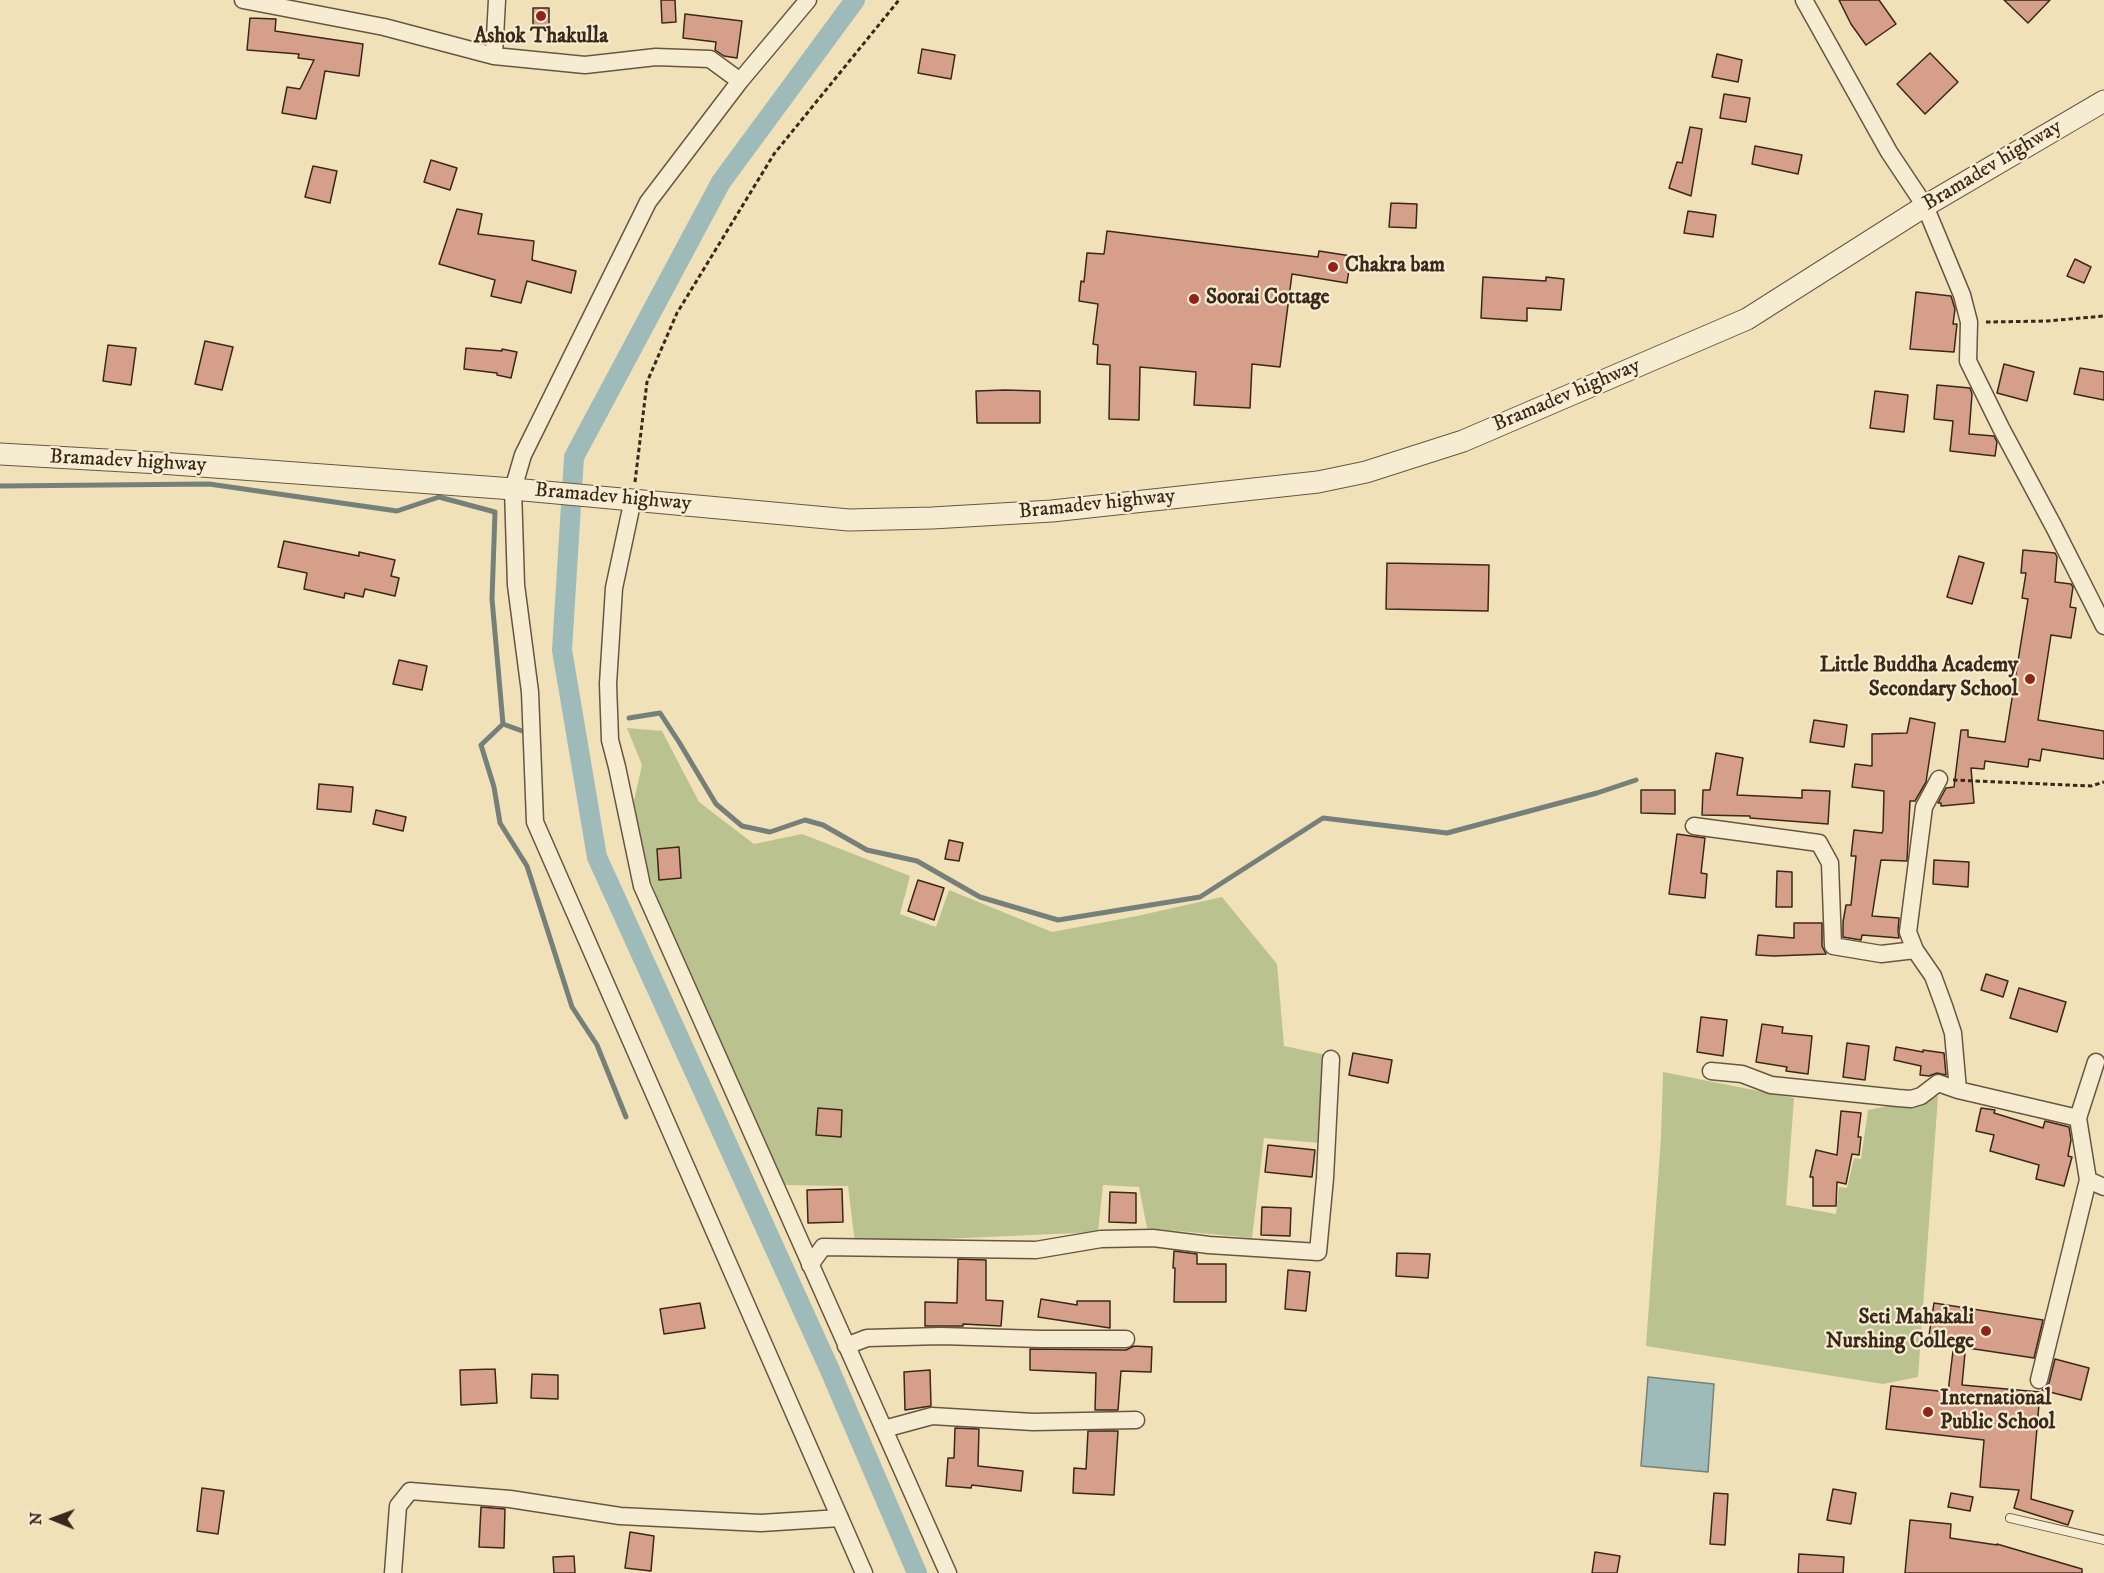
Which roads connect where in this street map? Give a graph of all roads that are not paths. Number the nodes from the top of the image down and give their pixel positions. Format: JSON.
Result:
{"nodes":[{"id":1,"x":243,"y":0,"type":"edge"},
{"id":2,"x":497,"y":0,"type":"edge"},
{"id":3,"x":808,"y":0,"type":"edge"},
{"id":4,"x":1804,"y":0,"type":"edge"},
{"id":5,"x":304,"y":6,"type":"edge"},
{"id":6,"x":494,"y":56,"type":"junction"},
{"id":7,"x":740,"y":81,"type":"junction"},
{"id":8,"x":2104,"y":101,"type":"edge"},
{"id":9,"x":1925,"y":206,"type":"junction"},
{"id":10,"x":0,"y":454,"type":"edge"},
{"id":11,"x":517,"y":489,"type":"junction"},
{"id":12,"x":628,"y":499,"type":"junction"},
{"id":13,"x":2104,"y":626,"type":"edge"},
{"id":14,"x":1939,"y":779,"type":"road end"},
{"id":15,"x":1694,"y":826,"type":"dead end"},
{"id":16,"x":1915,"y":950,"type":"junction"},
{"id":17,"x":1331,"y":1059,"type":"dead end"},
{"id":18,"x":2096,"y":1062,"type":"dead end"},
{"id":19,"x":1712,"y":1071,"type":"dead end"},
{"id":20,"x":1958,"y":1090,"type":"junction"},
{"id":21,"x":2078,"y":1118,"type":"junction"},
{"id":22,"x":2088,"y":1180,"type":"junction"},
{"id":23,"x":2104,"y":1187,"type":"edge"},
{"id":24,"x":810,"y":1265,"type":"junction"},
{"id":25,"x":1126,"y":1339,"type":"dead end"},
{"id":26,"x":846,"y":1346,"type":"junction"},
{"id":27,"x":2039,"y":1380,"type":"dead end"},
{"id":28,"x":1136,"y":1420,"type":"dead end"},
{"id":29,"x":884,"y":1430,"type":"junction"},
{"id":30,"x":840,"y":1518,"type":"junction"},
{"id":31,"x":2010,"y":1518,"type":"dead end"},
{"id":32,"x":2104,"y":1540,"type":"edge"},
{"id":33,"x":393,"y":1573,"type":"edge"},
{"id":34,"x":864,"y":1573,"type":"edge"},
{"id":35,"x":948,"y":1573,"type":"edge"}],
"edges":[{"from":1,"to":5,"type":"street"},
{"from":2,"to":6,"type":"street"},
{"from":3,"to":7,"type":"street"},
{"from":4,"to":9,"type":"street"},
{"from":5,"to":6,"type":"street"},
{"from":6,"to":7,"type":"street"},
{"from":7,"to":11,"type":"street"},
{"from":8,"to":9,"type":"street","name":"Bramadev highway"},
{"from":9,"to":12,"type":"street","name":"Bramadev highway"},
{"from":9,"to":13,"type":"street"},
{"from":10,"to":11,"type":"street","name":"Bramadev highway"},
{"from":11,"to":12,"type":"street","name":"Bramadev highway"},
{"from":11,"to":30,"type":"street"},
{"from":12,"to":24,"type":"street"},
{"from":14,"to":16,"type":"street"},
{"from":15,"to":16,"type":"street"},
{"from":16,"to":20,"type":"street"},
{"from":17,"to":24,"type":"street"},
{"from":18,"to":21,"type":"street"},
{"from":19,"to":20,"type":"street"},
{"from":20,"to":21,"type":"street"},
{"from":21,"to":22,"type":"street"},
{"from":22,"to":23,"type":"street"},
{"from":22,"to":27,"type":"street"},
{"from":24,"to":26,"type":"street"},
{"from":25,"to":26,"type":"street"},
{"from":26,"to":29,"type":"street"},
{"from":28,"to":29,"type":"street"},
{"from":29,"to":35,"type":"street"},
{"from":30,"to":33,"type":"street"},
{"from":30,"to":34,"type":"street"},
{"from":31,"to":32,"type":"lane"}]}
